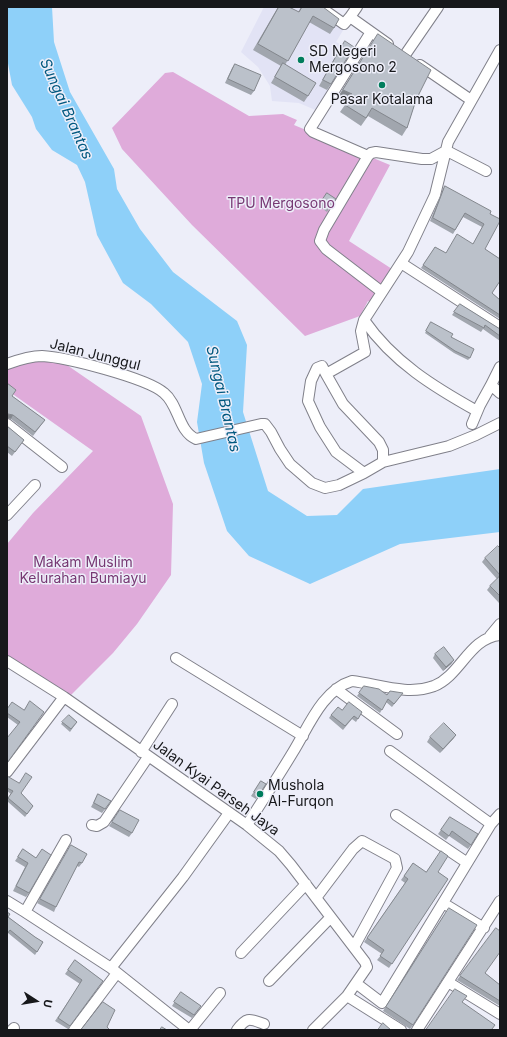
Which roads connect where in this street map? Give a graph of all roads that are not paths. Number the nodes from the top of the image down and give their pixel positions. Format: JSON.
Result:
{"nodes":[{"id":1,"x":320,"y":7,"type":"edge"},
{"id":2,"x":357,"y":7,"type":"edge"},
{"id":3,"x":438,"y":7,"type":"edge"},
{"id":4,"x":350,"y":17,"type":"junction"},
{"id":5,"x":371,"y":32,"type":"junction"},
{"id":6,"x":500,"y":50,"type":"edge"},
{"id":7,"x":405,"y":56,"type":"junction"},
{"id":8,"x":471,"y":100,"type":"junction"},
{"id":9,"x":444,"y":152,"type":"junction"},
{"id":10,"x":368,"y":156,"type":"junction"},
{"id":11,"x":486,"y":171,"type":"dead end"},
{"id":12,"x":401,"y":263,"type":"junction"},
{"id":13,"x":382,"y":292,"type":"junction"},
{"id":14,"x":364,"y":320,"type":"junction"},
{"id":15,"x":500,"y":327,"type":"edge"},
{"id":16,"x":7,"y":364,"type":"edge"},
{"id":17,"x":500,"y":367,"type":"edge"},
{"id":18,"x":326,"y":374,"type":"junction"},
{"id":19,"x":491,"y":385,"type":"junction"},
{"id":20,"x":500,"y":393,"type":"edge"},
{"id":21,"x":478,"y":411,"type":"junction"},
{"id":22,"x":500,"y":423,"type":"edge"},
{"id":23,"x":7,"y":424,"type":"edge"},
{"id":24,"x":472,"y":424,"type":"dead end"},
{"id":25,"x":383,"y":462,"type":"junction"},
{"id":26,"x":62,"y":467,"type":"dead end"},
{"id":27,"x":364,"y":473,"type":"junction"},
{"id":28,"x":35,"y":485,"type":"dead end"},
{"id":29,"x":7,"y":515,"type":"edge"},
{"id":30,"x":500,"y":624,"type":"edge"},
{"id":31,"x":500,"y":635,"type":"edge"},
{"id":32,"x":490,"y":636,"type":"junction"},
{"id":33,"x":176,"y":658,"type":"dead end"},
{"id":34,"x":7,"y":661,"type":"edge"},
{"id":35,"x":336,"y":689,"type":"junction"},
{"id":36,"x":64,"y":697,"type":"junction"},
{"id":37,"x":172,"y":704,"type":"dead end"},
{"id":38,"x":397,"y":734,"type":"dead end"},
{"id":39,"x":303,"y":736,"type":"junction"},
{"id":40,"x":390,"y":751,"type":"dead end"},
{"id":41,"x":145,"y":754,"type":"junction"},
{"id":42,"x":11,"y":759,"type":"edge"},
{"id":43,"x":7,"y":772,"type":"edge"},
{"id":44,"x":228,"y":813,"type":"junction"},
{"id":45,"x":500,"y":814,"type":"edge"},
{"id":46,"x":396,"y":815,"type":"dead end"},
{"id":47,"x":92,"y":824,"type":"dead end"},
{"id":48,"x":491,"y":824,"type":"junction"},
{"id":49,"x":247,"y":826,"type":"junction"},
{"id":50,"x":66,"y":840,"type":"dead end"},
{"id":51,"x":466,"y":862,"type":"junction"},
{"id":52,"x":306,"y":884,"type":"junction"},
{"id":53,"x":316,"y":898,"type":"junction"},
{"id":54,"x":7,"y":900,"type":"edge"},
{"id":55,"x":500,"y":901,"type":"edge"},
{"id":56,"x":443,"y":903,"type":"junction"},
{"id":57,"x":25,"y":912,"type":"junction"},
{"id":58,"x":330,"y":918,"type":"junction"},
{"id":59,"x":484,"y":928,"type":"junction"},
{"id":60,"x":354,"y":947,"type":"junction"},
{"id":61,"x":241,"y":954,"type":"dead end"},
{"id":62,"x":114,"y":970,"type":"junction"},
{"id":63,"x":270,"y":981,"type":"dead end"},
{"id":64,"x":448,"y":982,"type":"junction"},
{"id":65,"x":357,"y":984,"type":"junction"},
{"id":66,"x":220,"y":993,"type":"dead end"},
{"id":67,"x":347,"y":996,"type":"junction"},
{"id":68,"x":382,"y":1003,"type":"junction"},
{"id":69,"x":500,"y":1014,"type":"edge"},
{"id":70,"x":374,"y":1015,"type":"junction"},
{"id":71,"x":264,"y":1024,"type":"dead end"},
{"id":72,"x":74,"y":1030,"type":"edge"},
{"id":73,"x":190,"y":1030,"type":"edge"},
{"id":74,"x":236,"y":1030,"type":"edge"},
{"id":75,"x":313,"y":1030,"type":"edge"},
{"id":76,"x":401,"y":1030,"type":"edge"},
{"id":77,"x":417,"y":1030,"type":"edge"}],
"edges":[{"from":1,"to":4,"type":"street"},
{"from":2,"to":4,"type":"street"},
{"from":3,"to":7,"type":"street"},
{"from":4,"to":5,"type":"street"},
{"from":5,"to":7,"type":"street"},
{"from":5,"to":10,"type":"street"},
{"from":6,"to":8,"type":"street"},
{"from":7,"to":8,"type":"street"},
{"from":8,"to":9,"type":"street"},
{"from":9,"to":10,"type":"street"},
{"from":9,"to":11,"type":"street"},
{"from":9,"to":12,"type":"street"},
{"from":10,"to":13,"type":"street"},
{"from":12,"to":13,"type":"street"},
{"from":12,"to":15,"type":"street"},
{"from":13,"to":14,"type":"street"},
{"from":14,"to":18,"type":"street"},
{"from":14,"to":21,"type":"street"},
{"from":16,"to":27,"type":"street","name":"Jalan Junggul"},
{"from":17,"to":19,"type":"street"},
{"from":18,"to":25,"type":"street"},
{"from":18,"to":27,"type":"street"},
{"from":19,"to":20,"type":"street"},
{"from":19,"to":21,"type":"street"},
{"from":21,"to":24,"type":"street"},
{"from":22,"to":25,"type":"street"},
{"from":23,"to":26,"type":"street"},
{"from":25,"to":27,"type":"street"},
{"from":28,"to":29,"type":"street"},
{"from":30,"to":32,"type":"street"},
{"from":31,"to":32,"type":"street"},
{"from":32,"to":35,"type":"street"},
{"from":33,"to":39,"type":"street"},
{"from":34,"to":36,"type":"street","name":"Jalan Kyai Parseh Jaya"},
{"from":35,"to":38,"type":"street"},
{"from":35,"to":39,"type":"street"},
{"from":36,"to":41,"type":"street","name":"Jalan Kyai Parseh Jaya"},
{"from":36,"to":42,"type":"street"},
{"from":37,"to":41,"type":"street"},
{"from":39,"to":49,"type":"street"},
{"from":40,"to":48,"type":"street"},
{"from":41,"to":44,"type":"street","name":"Jalan Kyai Parseh Jaya"},
{"from":41,"to":47,"type":"street"},
{"from":42,"to":43,"type":"street"},
{"from":44,"to":49,"type":"street","name":"Jalan Kyai Parseh Jaya"},
{"from":44,"to":62,"type":"street"},
{"from":45,"to":48,"type":"street"},
{"from":46,"to":51,"type":"street"},
{"from":48,"to":51,"type":"street"},
{"from":49,"to":52,"type":"street","name":"Jalan Kyai Parseh Jaya"},
{"from":50,"to":57,"type":"street"},
{"from":51,"to":56,"type":"street"},
{"from":52,"to":53,"type":"street","name":"Jalan Kyai Parseh Jaya"},
{"from":52,"to":61,"type":"street"},
{"from":53,"to":58,"type":"street","name":"Jalan Kyai Parseh Jaya"},
{"from":53,"to":60,"type":"street"},
{"from":54,"to":57,"type":"street"},
{"from":55,"to":59,"type":"street"},
{"from":56,"to":59,"type":"street"},
{"from":56,"to":68,"type":"street"},
{"from":57,"to":62,"type":"street"},
{"from":58,"to":60,"type":"street","name":"Jalan Kyai Parseh Jaya"},
{"from":58,"to":63,"type":"street"},
{"from":59,"to":64,"type":"street"},
{"from":60,"to":65,"type":"street","name":"Jalan Kyai Parseh Jaya"},
{"from":62,"to":72,"type":"street"},
{"from":62,"to":73,"type":"street"},
{"from":64,"to":69,"type":"street"},
{"from":64,"to":77,"type":"street"},
{"from":65,"to":67,"type":"street","name":"Jalan Kyai Parseh Jaya"},
{"from":65,"to":68,"type":"street"},
{"from":66,"to":73,"type":"street"},
{"from":67,"to":70,"type":"street"},
{"from":67,"to":75,"type":"street","name":"Jalan Kyai Parseh Jaya"},
{"from":68,"to":70,"type":"street"},
{"from":70,"to":76,"type":"street"},
{"from":71,"to":74,"type":"street"}]}
